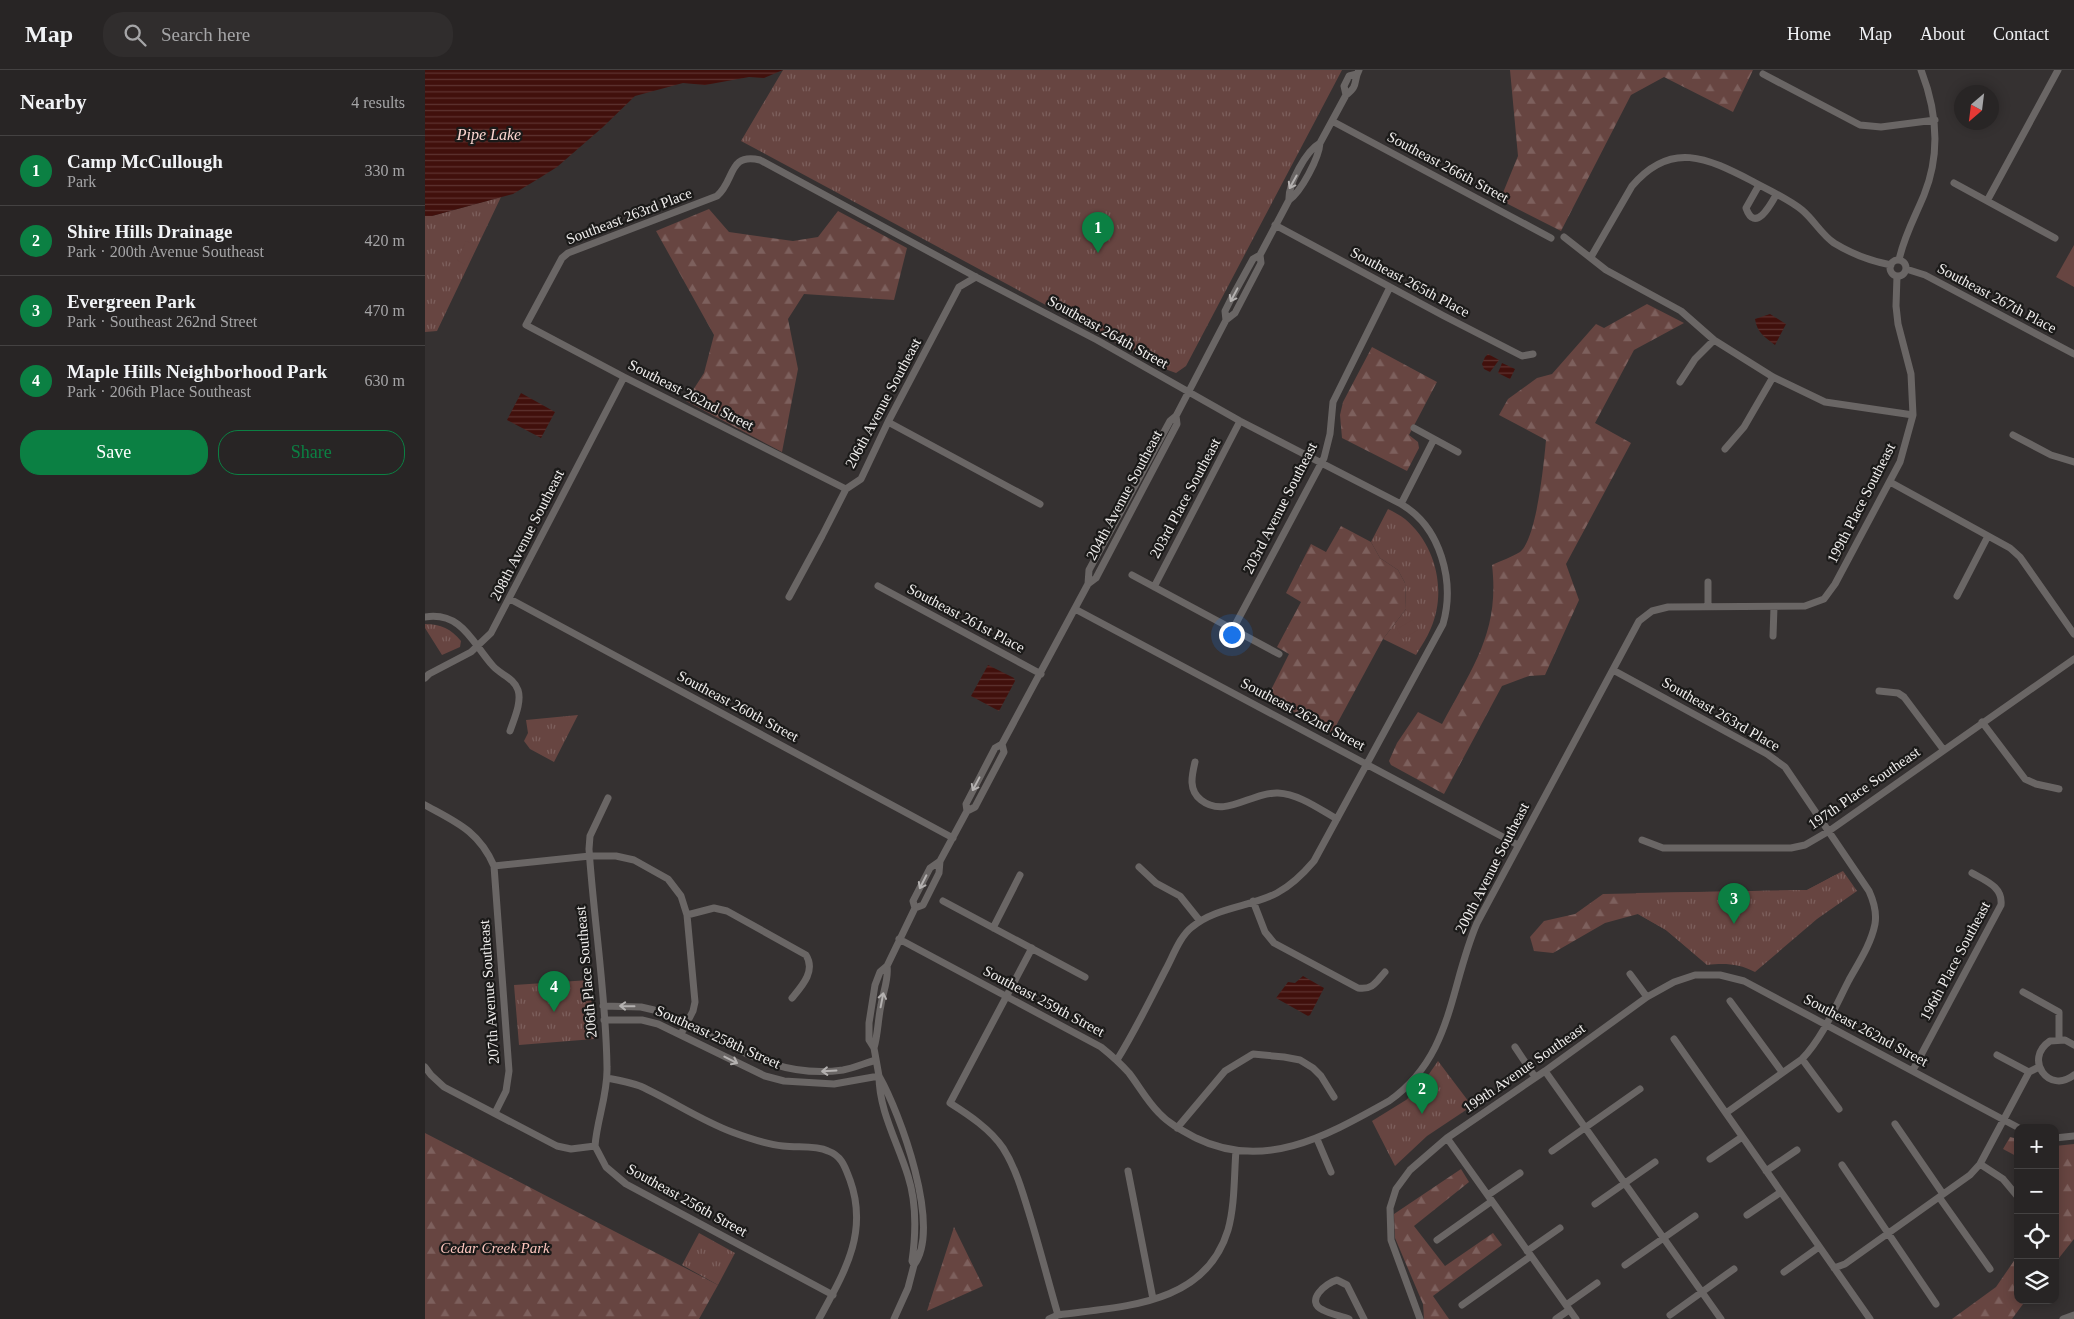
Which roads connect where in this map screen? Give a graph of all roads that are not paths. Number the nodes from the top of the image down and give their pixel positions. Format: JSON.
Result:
{"nodes":[{"id":1,"x":1921,"y":70,"type":"edge"},
{"id":2,"x":2058,"y":70,"type":"edge"},
{"id":3,"x":1358,"y":72,"type":"edge"},
{"id":4,"x":1763,"y":74,"type":"dead end"},
{"id":5,"x":1935,"y":120,"type":"junction"},
{"id":6,"x":1332,"y":121,"type":"junction"},
{"id":7,"x":734,"y":168,"type":"joint"},
{"id":8,"x":1954,"y":183,"type":"dead end"},
{"id":9,"x":1759,"y":185,"type":"junction"},
{"id":10,"x":1776,"y":195,"type":"junction"},
{"id":11,"x":1987,"y":201,"type":"junction"},
{"id":12,"x":1275,"y":226,"type":"junction"},
{"id":13,"x":1564,"y":237,"type":"dead end"},
{"id":14,"x":1551,"y":238,"type":"dead end"},
{"id":15,"x":2055,"y":238,"type":"dead end"},
{"id":16,"x":1591,"y":257,"type":"junction"},
{"id":17,"x":1899,"y":260,"type":"junction"},
{"id":18,"x":1891,"y":265,"type":"junction"},
{"id":19,"x":1906,"y":269,"type":"junction"},
{"id":20,"x":1897,"y":276,"type":"junction"},
{"id":21,"x":976,"y":277,"type":"junction"},
{"id":22,"x":1390,"y":287,"type":"junction"},
{"id":23,"x":526,"y":324,"type":"joint"},
{"id":24,"x":1714,"y":340,"type":"junction"},
{"id":25,"x":1533,"y":354,"type":"dead end"},
{"id":26,"x":2074,"y":354,"type":"edge"},
{"id":27,"x":624,"y":377,"type":"junction"},
{"id":28,"x":1773,"y":377,"type":"junction"},
{"id":29,"x":1680,"y":382,"type":"dead end"},
{"id":30,"x":1189,"y":392,"type":"junction"},
{"id":31,"x":1913,"y":415,"type":"junction"},
{"id":32,"x":1240,"y":421,"type":"junction"},
{"id":33,"x":888,"y":422,"type":"junction"},
{"id":34,"x":1414,"y":428,"type":"dead end"},
{"id":35,"x":2013,"y":435,"type":"dead end"},
{"id":36,"x":1434,"y":439,"type":"junction"},
{"id":37,"x":1725,"y":449,"type":"dead end"},
{"id":38,"x":1458,"y":452,"type":"dead end"},
{"id":39,"x":2074,"y":462,"type":"edge"},
{"id":40,"x":1322,"y":463,"type":"junction"},
{"id":41,"x":1890,"y":482,"type":"junction"},
{"id":42,"x":846,"y":489,"type":"junction"},
{"id":43,"x":1040,"y":504,"type":"dead end"},
{"id":44,"x":1401,"y":504,"type":"junction"},
{"id":45,"x":1988,"y":536,"type":"junction"},
{"id":46,"x":1132,"y":575,"type":"dead end"},
{"id":47,"x":1708,"y":582,"type":"dead end"},
{"id":48,"x":878,"y":586,"type":"dead end"},
{"id":49,"x":1154,"y":587,"type":"junction"},
{"id":50,"x":1957,"y":596,"type":"dead end"},
{"id":51,"x":789,"y":597,"type":"dead end"},
{"id":52,"x":510,"y":600,"type":"junction"},
{"id":53,"x":1708,"y":606,"type":"junction"},
{"id":54,"x":1774,"y":607,"type":"junction"},
{"id":55,"x":1075,"y":609,"type":"junction"},
{"id":56,"x":1652,"y":611,"type":"joint"},
{"id":57,"x":425,"y":617,"type":"edge"},
{"id":58,"x":1233,"y":630,"type":"junction"},
{"id":59,"x":2074,"y":634,"type":"edge"},
{"id":60,"x":1773,"y":636,"type":"dead end"},
{"id":61,"x":479,"y":646,"type":"junction"},
{"id":62,"x":1279,"y":654,"type":"dead end"},
{"id":63,"x":2074,"y":659,"type":"edge"},
{"id":64,"x":1613,"y":670,"type":"junction"},
{"id":65,"x":1041,"y":674,"type":"junction"},
{"id":66,"x":425,"y":678,"type":"edge"},
{"id":67,"x":1879,"y":691,"type":"dead end"},
{"id":68,"x":1982,"y":722,"type":"junction"},
{"id":69,"x":511,"y":731,"type":"dead end"},
{"id":70,"x":1943,"y":749,"type":"junction"},
{"id":71,"x":1195,"y":762,"type":"dead end"},
{"id":72,"x":1367,"y":764,"type":"junction"},
{"id":73,"x":2059,"y":789,"type":"dead end"},
{"id":74,"x":608,"y":798,"type":"dead end"},
{"id":75,"x":425,"y":805,"type":"edge"},
{"id":76,"x":1337,"y":819,"type":"junction"},
{"id":77,"x":1829,"y":831,"type":"junction"},
{"id":78,"x":953,"y":838,"type":"junction"},
{"id":79,"x":1642,"y":840,"type":"dead end"},
{"id":80,"x":1518,"y":845,"type":"junction"},
{"id":81,"x":590,"y":856,"type":"junction"},
{"id":82,"x":494,"y":866,"type":"junction"},
{"id":83,"x":1139,"y":867,"type":"dead end"},
{"id":84,"x":1972,"y":873,"type":"dead end"},
{"id":85,"x":1020,"y":876,"type":"dead end"},
{"id":86,"x":943,"y":901,"type":"dead end"},
{"id":87,"x":1253,"y":901,"type":"junction"},
{"id":88,"x":687,"y":915,"type":"junction"},
{"id":89,"x":1200,"y":921,"type":"junction"},
{"id":90,"x":993,"y":928,"type":"junction"},
{"id":91,"x":899,"y":939,"type":"junction"},
{"id":92,"x":1032,"y":948,"type":"junction"},
{"id":93,"x":1385,"y":972,"type":"dead end"},
{"id":94,"x":1631,"y":974,"type":"dead end"},
{"id":95,"x":1695,"y":975,"type":"joint"},
{"id":96,"x":1085,"y":977,"type":"dead end"},
{"id":97,"x":2023,"y":992,"type":"dead end"},
{"id":98,"x":1006,"y":996,"type":"junction"},
{"id":99,"x":1647,"y":997,"type":"junction"},
{"id":100,"x":792,"y":998,"type":"dead end"},
{"id":101,"x":1730,"y":1001,"type":"dead end"},
{"id":102,"x":603,"y":1006,"type":"junction"},
{"id":103,"x":604,"y":1020,"type":"junction"},
{"id":104,"x":1826,"y":1024,"type":"junction"},
{"id":105,"x":687,"y":1025,"type":"junction"},
{"id":106,"x":681,"y":1034,"type":"junction"},
{"id":107,"x":1674,"y":1039,"type":"dead end"},
{"id":108,"x":2059,"y":1039,"type":"junction"},
{"id":109,"x":2074,"y":1045,"type":"edge"},
{"id":110,"x":1515,"y":1047,"type":"dead end"},
{"id":111,"x":1997,"y":1055,"type":"dead end"},
{"id":112,"x":1802,"y":1058,"type":"junction"},
{"id":113,"x":876,"y":1060,"type":"junction"},
{"id":114,"x":1117,"y":1060,"type":"junction"},
{"id":115,"x":425,"y":1067,"type":"edge"},
{"id":116,"x":2039,"y":1067,"type":"junction"},
{"id":117,"x":1913,"y":1070,"type":"junction"},
{"id":118,"x":1545,"y":1071,"type":"junction"},
{"id":119,"x":1782,"y":1072,"type":"junction"},
{"id":120,"x":2029,"y":1072,"type":"junction"},
{"id":121,"x":2074,"y":1075,"type":"edge"},
{"id":122,"x":879,"y":1076,"type":"junction"},
{"id":123,"x":1535,"y":1077,"type":"junction"},
{"id":124,"x":607,"y":1078,"type":"junction"},
{"id":125,"x":1640,"y":1089,"type":"dead end"},
{"id":126,"x":1334,"y":1097,"type":"dead end"},
{"id":127,"x":1839,"y":1109,"type":"dead end"},
{"id":128,"x":495,"y":1113,"type":"junction"},
{"id":129,"x":1726,"y":1113,"type":"junction"},
{"id":130,"x":2003,"y":1120,"type":"junction"},
{"id":131,"x":1895,"y":1124,"type":"dead end"},
{"id":132,"x":2014,"y":1126,"type":"edge"},
{"id":133,"x":1177,"y":1128,"type":"junction"},
{"id":134,"x":1585,"y":1128,"type":"junction"},
{"id":135,"x":2074,"y":1136,"type":"edge"},
{"id":136,"x":1742,"y":1137,"type":"junction"},
{"id":137,"x":1447,"y":1138,"type":"junction"},
{"id":138,"x":2059,"y":1138,"type":"edge"},
{"id":139,"x":1317,"y":1139,"type":"junction"},
{"id":140,"x":595,"y":1146,"type":"junction"},
{"id":141,"x":1236,"y":1150,"type":"junction"},
{"id":142,"x":1797,"y":1150,"type":"dead end"},
{"id":143,"x":1552,"y":1151,"type":"dead end"},
{"id":144,"x":1710,"y":1159,"type":"dead end"},
{"id":145,"x":1655,"y":1162,"type":"dead end"},
{"id":146,"x":1980,"y":1164,"type":"junction"},
{"id":147,"x":1842,"y":1165,"type":"dead end"},
{"id":148,"x":1128,"y":1171,"type":"dead end"},
{"id":149,"x":1767,"y":1171,"type":"junction"},
{"id":150,"x":1331,"y":1172,"type":"dead end"},
{"id":151,"x":1520,"y":1173,"type":"dead end"},
{"id":152,"x":1625,"y":1183,"type":"junction"},
{"id":153,"x":1781,"y":1192,"type":"junction"},
{"id":154,"x":2014,"y":1192,"type":"edge"},
{"id":155,"x":1941,"y":1195,"type":"junction"},
{"id":156,"x":1490,"y":1198,"type":"junction"},
{"id":157,"x":1595,"y":1204,"type":"dead end"},
{"id":158,"x":1747,"y":1215,"type":"dead end"},
{"id":159,"x":1695,"y":1216,"type":"dead end"},
{"id":160,"x":1560,"y":1228,"type":"dead end"},
{"id":161,"x":1887,"y":1233,"type":"junction"},
{"id":162,"x":1663,"y":1238,"type":"junction"},
{"id":163,"x":1437,"y":1240,"type":"dead end"},
{"id":164,"x":1819,"y":1247,"type":"junction"},
{"id":165,"x":1529,"y":1254,"type":"junction"},
{"id":166,"x":1625,"y":1265,"type":"dead end"},
{"id":167,"x":1834,"y":1268,"type":"junction"},
{"id":168,"x":1735,"y":1269,"type":"dead end"},
{"id":169,"x":1990,"y":1269,"type":"dead end"},
{"id":170,"x":1784,"y":1272,"type":"dead end"},
{"id":171,"x":1597,"y":1283,"type":"dead end"},
{"id":172,"x":1702,"y":1292,"type":"junction"},
{"id":173,"x":833,"y":1295,"type":"junction"},
{"id":174,"x":1153,"y":1299,"type":"junction"},
{"id":175,"x":1936,"y":1304,"type":"dead end"},
{"id":176,"x":1462,"y":1305,"type":"dead end"},
{"id":177,"x":1567,"y":1307,"type":"junction"},
{"id":178,"x":1058,"y":1315,"type":"junction"},
{"id":179,"x":1669,"y":1315,"type":"dead end"},
{"id":180,"x":2074,"y":1315,"type":"edge"},
{"id":181,"x":819,"y":1319,"type":"edge"},
{"id":182,"x":894,"y":1319,"type":"edge"},
{"id":183,"x":1049,"y":1319,"type":"edge"},
{"id":184,"x":1349,"y":1319,"type":"edge"},
{"id":185,"x":1364,"y":1319,"type":"edge"},
{"id":186,"x":1420,"y":1319,"type":"edge"},
{"id":187,"x":1556,"y":1319,"type":"edge"},
{"id":188,"x":1575,"y":1319,"type":"edge"},
{"id":189,"x":1721,"y":1319,"type":"edge"},
{"id":190,"x":1870,"y":1319,"type":"edge"},
{"id":191,"x":2063,"y":1319,"type":"edge"}],
"edges":[{"from":1,"to":5,"type":"street"},
{"from":2,"to":11,"type":"street"},
{"from":3,"to":6,"type":"street","name":"204th Avenue Southeast"},
{"from":4,"to":5,"type":"street"},
{"from":5,"to":17,"type":"street"},
{"from":6,"to":12,"type":"street","name":"204th Avenue Southeast"},
{"from":6,"to":14,"type":"street","name":"Southeast 266th Street"},
{"from":7,"to":21,"type":"street","name":"Southeast 264th Street"},
{"from":7,"to":23,"type":"street","name":"Southeast 263rd Place"},
{"from":8,"to":11,"type":"street"},
{"from":9,"to":10,"type":"street"},
{"from":9,"to":10,"type":"street"},
{"from":9,"to":16,"type":"street"},
{"from":10,"to":18,"type":"street"},
{"from":11,"to":15,"type":"street"},
{"from":12,"to":22,"type":"street","name":"Southeast 265th Place"},
{"from":12,"to":30,"type":"street","name":"204th Avenue Southeast"},
{"from":13,"to":16,"type":"street"},
{"from":16,"to":24,"type":"street"},
{"from":17,"to":18,"type":"street"},
{"from":17,"to":19,"type":"street"},
{"from":18,"to":20,"type":"street"},
{"from":19,"to":20,"type":"street"},
{"from":19,"to":26,"type":"street","name":"Southeast 267th Place"},
{"from":20,"to":31,"type":"street","name":"199th Place Southeast"},
{"from":21,"to":30,"type":"street","name":"Southeast 264th Street"},
{"from":21,"to":33,"type":"street","name":"206th Avenue Southeast"},
{"from":22,"to":25,"type":"street","name":"Southeast 265th Place"},
{"from":22,"to":40,"type":"street","name":"203rd Avenue Southeast"},
{"from":23,"to":27,"type":"street","name":"Southeast 262nd Street"},
{"from":24,"to":28,"type":"street"},
{"from":24,"to":29,"type":"street"},
{"from":27,"to":42,"type":"street","name":"Southeast 262nd Street"},
{"from":27,"to":52,"type":"street","name":"208th Avenue Southeast"},
{"from":28,"to":31,"type":"street"},
{"from":28,"to":37,"type":"street"},
{"from":30,"to":32,"type":"street","name":"Southeast 264th Street"},
{"from":30,"to":55,"type":"street","name":"204th Avenue Southeast"},
{"from":31,"to":41,"type":"street","name":"199th Place Southeast"},
{"from":32,"to":40,"type":"street","name":"Southeast 264th Street"},
{"from":32,"to":49,"type":"street","name":"203rd Place Southeast"},
{"from":33,"to":42,"type":"street","name":"206th Avenue Southeast"},
{"from":33,"to":43,"type":"street"},
{"from":34,"to":36,"type":"street"},
{"from":35,"to":39,"type":"street"},
{"from":36,"to":38,"type":"street"},
{"from":36,"to":44,"type":"street"},
{"from":40,"to":44,"type":"street","name":"Southeast 264th Street"},
{"from":40,"to":58,"type":"street","name":"203rd Avenue Southeast"},
{"from":41,"to":45,"type":"street"},
{"from":41,"to":54,"type":"street","name":"199th Place Southeast"},
{"from":42,"to":51,"type":"street","name":"206th Avenue Southeast"},
{"from":44,"to":72,"type":"street","name":"Southeast 264th Street"},
{"from":45,"to":50,"type":"street"},
{"from":45,"to":59,"type":"street"},
{"from":46,"to":49,"type":"street"},
{"from":47,"to":53,"type":"street"},
{"from":48,"to":65,"type":"street","name":"Southeast 261st Place"},
{"from":49,"to":58,"type":"street"},
{"from":52,"to":61,"type":"street","name":"208th Avenue Southeast"},
{"from":52,"to":78,"type":"street","name":"Southeast 260th Street"},
{"from":53,"to":54,"type":"street","name":"199th Place Southeast"},
{"from":53,"to":56,"type":"street","name":"199th Place Southeast"},
{"from":54,"to":60,"type":"street"},
{"from":55,"to":65,"type":"street","name":"204th Avenue Southeast"},
{"from":55,"to":72,"type":"street","name":"Southeast 262nd Street"},
{"from":56,"to":64,"type":"street","name":"200th Avenue Southeast"},
{"from":57,"to":61,"type":"street"},
{"from":58,"to":62,"type":"street"},
{"from":61,"to":66,"type":"street","name":"208th Avenue Southeast"},
{"from":61,"to":69,"type":"street"},
{"from":63,"to":68,"type":"street","name":"197th Place Southeast"},
{"from":64,"to":77,"type":"street","name":"Southeast 263rd Place"},
{"from":64,"to":80,"type":"street","name":"200th Avenue Southeast"},
{"from":65,"to":78,"type":"street","name":"204th Avenue Southeast"},
{"from":67,"to":70,"type":"street"},
{"from":68,"to":70,"type":"street","name":"197th Place Southeast"},
{"from":68,"to":73,"type":"street"},
{"from":70,"to":77,"type":"street","name":"197th Place Southeast"},
{"from":71,"to":76,"type":"street"},
{"from":72,"to":76,"type":"street","name":"Southeast 264th Street"},
{"from":72,"to":80,"type":"street","name":"Southeast 262nd Street"},
{"from":74,"to":81,"type":"street","name":"206th Place Southeast"},
{"from":75,"to":82,"type":"street"},
{"from":76,"to":87,"type":"street","name":"Southeast 264th Street"},
{"from":77,"to":79,"type":"street","name":"197th Place Southeast"},
{"from":77,"to":104,"type":"street","name":"Southeast 263rd Place"},
{"from":78,"to":91,"type":"street","name":"204th Avenue Southeast"},
{"from":80,"to":139,"type":"street","name":"200th Avenue Southeast"},
{"from":81,"to":82,"type":"street"},
{"from":81,"to":88,"type":"street"},
{"from":81,"to":102,"type":"street","name":"206th Place Southeast"},
{"from":82,"to":128,"type":"street","name":"207th Avenue Southeast"},
{"from":83,"to":89,"type":"street"},
{"from":84,"to":117,"type":"street","name":"196th Place Southeast"},
{"from":85,"to":90,"type":"street"},
{"from":86,"to":90,"type":"street"},
{"from":87,"to":89,"type":"street","name":"Southeast 264th Street"},
{"from":87,"to":93,"type":"street"},
{"from":88,"to":100,"type":"street"},
{"from":88,"to":105,"type":"street"},
{"from":89,"to":114,"type":"street"},
{"from":90,"to":92,"type":"street"},
{"from":91,"to":98,"type":"street","name":"Southeast 259th Street"},
{"from":91,"to":113,"type":"street","name":"204th Avenue Southeast"},
{"from":92,"to":96,"type":"street"},
{"from":92,"to":98,"type":"street"},
{"from":94,"to":99,"type":"street"},
{"from":95,"to":99,"type":"street","name":"199th Avenue Southeast"},
{"from":95,"to":104,"type":"street","name":"Southeast 262nd Street"},
{"from":97,"to":108,"type":"street"},
{"from":98,"to":114,"type":"street","name":"Southeast 259th Street"},
{"from":98,"to":178,"type":"street"},
{"from":99,"to":118,"type":"street","name":"199th Avenue Southeast"},
{"from":101,"to":119,"type":"street"},
{"from":102,"to":103,"type":"street","name":"206th Place Southeast"},
{"from":105,"to":102,"type":"street","name":"Southeast 258th Street","one_way":true},
{"from":103,"to":106,"type":"street","name":"Southeast 258th Street"},
{"from":103,"to":124,"type":"street","name":"206th Place Southeast"},
{"from":104,"to":112,"type":"street"},
{"from":104,"to":117,"type":"street","name":"Southeast 262nd Street"},
{"from":105,"to":106,"type":"street"},
{"from":113,"to":105,"type":"street","name":"Southeast 258th Street","one_way":true},
{"from":106,"to":122,"type":"street","name":"Southeast 258th Street","one_way":true},
{"from":107,"to":129,"type":"street"},
{"from":108,"to":109,"type":"street"},
{"from":108,"to":116,"type":"street"},
{"from":110,"to":123,"type":"street"},
{"from":111,"to":120,"type":"street"},
{"from":112,"to":119,"type":"street"},
{"from":112,"to":127,"type":"street"},
{"from":113,"to":122,"type":"street","name":"204th Avenue Southeast"},
{"from":114,"to":133,"type":"street","name":"Southeast 259th Street"},
{"from":115,"to":128,"type":"street"},
{"from":116,"to":120,"type":"street"},
{"from":116,"to":121,"type":"street"},
{"from":117,"to":130,"type":"street","name":"Southeast 262nd Street"},
{"from":118,"to":123,"type":"street","name":"199th Avenue Southeast"},
{"from":118,"to":134,"type":"street"},
{"from":119,"to":129,"type":"street"},
{"from":120,"to":130,"type":"street"},
{"from":122,"to":182,"type":"street","name":"204th Avenue Southeast"},
{"from":123,"to":137,"type":"street","name":"199th Avenue Southeast"},
{"from":124,"to":140,"type":"street","name":"206th Place Southeast"},
{"from":124,"to":173,"type":"street"},
{"from":125,"to":134,"type":"street"},
{"from":126,"to":133,"type":"street"},
{"from":128,"to":140,"type":"street"},
{"from":129,"to":136,"type":"street"},
{"from":130,"to":132,"type":"street","name":"Southeast 262nd Street"},
{"from":130,"to":146,"type":"street"},
{"from":131,"to":155,"type":"street"},
{"from":133,"to":141,"type":"street","name":"Southeast 259th Street"},
{"from":134,"to":143,"type":"street"},
{"from":134,"to":152,"type":"street"},
{"from":135,"to":138,"type":"street"},
{"from":136,"to":144,"type":"street"},
{"from":136,"to":149,"type":"street"},
{"from":137,"to":156,"type":"street"},
{"from":137,"to":186,"type":"street","name":"199th Avenue Southeast"},
{"from":139,"to":141,"type":"street","name":"200th Avenue Southeast"},
{"from":139,"to":150,"type":"street"},
{"from":140,"to":173,"type":"street","name":"Southeast 256th Street"},
{"from":141,"to":174,"type":"street"},
{"from":142,"to":149,"type":"street"},
{"from":145,"to":152,"type":"street"},
{"from":146,"to":154,"type":"street"},
{"from":146,"to":155,"type":"street"},
{"from":147,"to":161,"type":"street"},
{"from":148,"to":174,"type":"street"},
{"from":149,"to":153,"type":"street"},
{"from":151,"to":156,"type":"street"},
{"from":152,"to":157,"type":"street"},
{"from":152,"to":162,"type":"street"},
{"from":153,"to":158,"type":"street"},
{"from":153,"to":164,"type":"street"},
{"from":155,"to":161,"type":"street"},
{"from":155,"to":169,"type":"street"},
{"from":156,"to":163,"type":"street"},
{"from":156,"to":165,"type":"street"},
{"from":159,"to":162,"type":"street"},
{"from":160,"to":165,"type":"street"},
{"from":161,"to":167,"type":"street"},
{"from":161,"to":175,"type":"street"},
{"from":162,"to":166,"type":"street"},
{"from":162,"to":172,"type":"street"},
{"from":164,"to":167,"type":"street"},
{"from":164,"to":170,"type":"street"},
{"from":165,"to":176,"type":"street"},
{"from":165,"to":177,"type":"street"},
{"from":167,"to":190,"type":"street"},
{"from":168,"to":172,"type":"street"},
{"from":171,"to":177,"type":"street"},
{"from":172,"to":179,"type":"street"},
{"from":172,"to":189,"type":"street"},
{"from":173,"to":181,"type":"street"},
{"from":174,"to":178,"type":"street"},
{"from":177,"to":187,"type":"street"},
{"from":177,"to":188,"type":"street"},
{"from":178,"to":183,"type":"street"},
{"from":180,"to":191,"type":"street"},
{"from":184,"to":185,"type":"street"}]}
